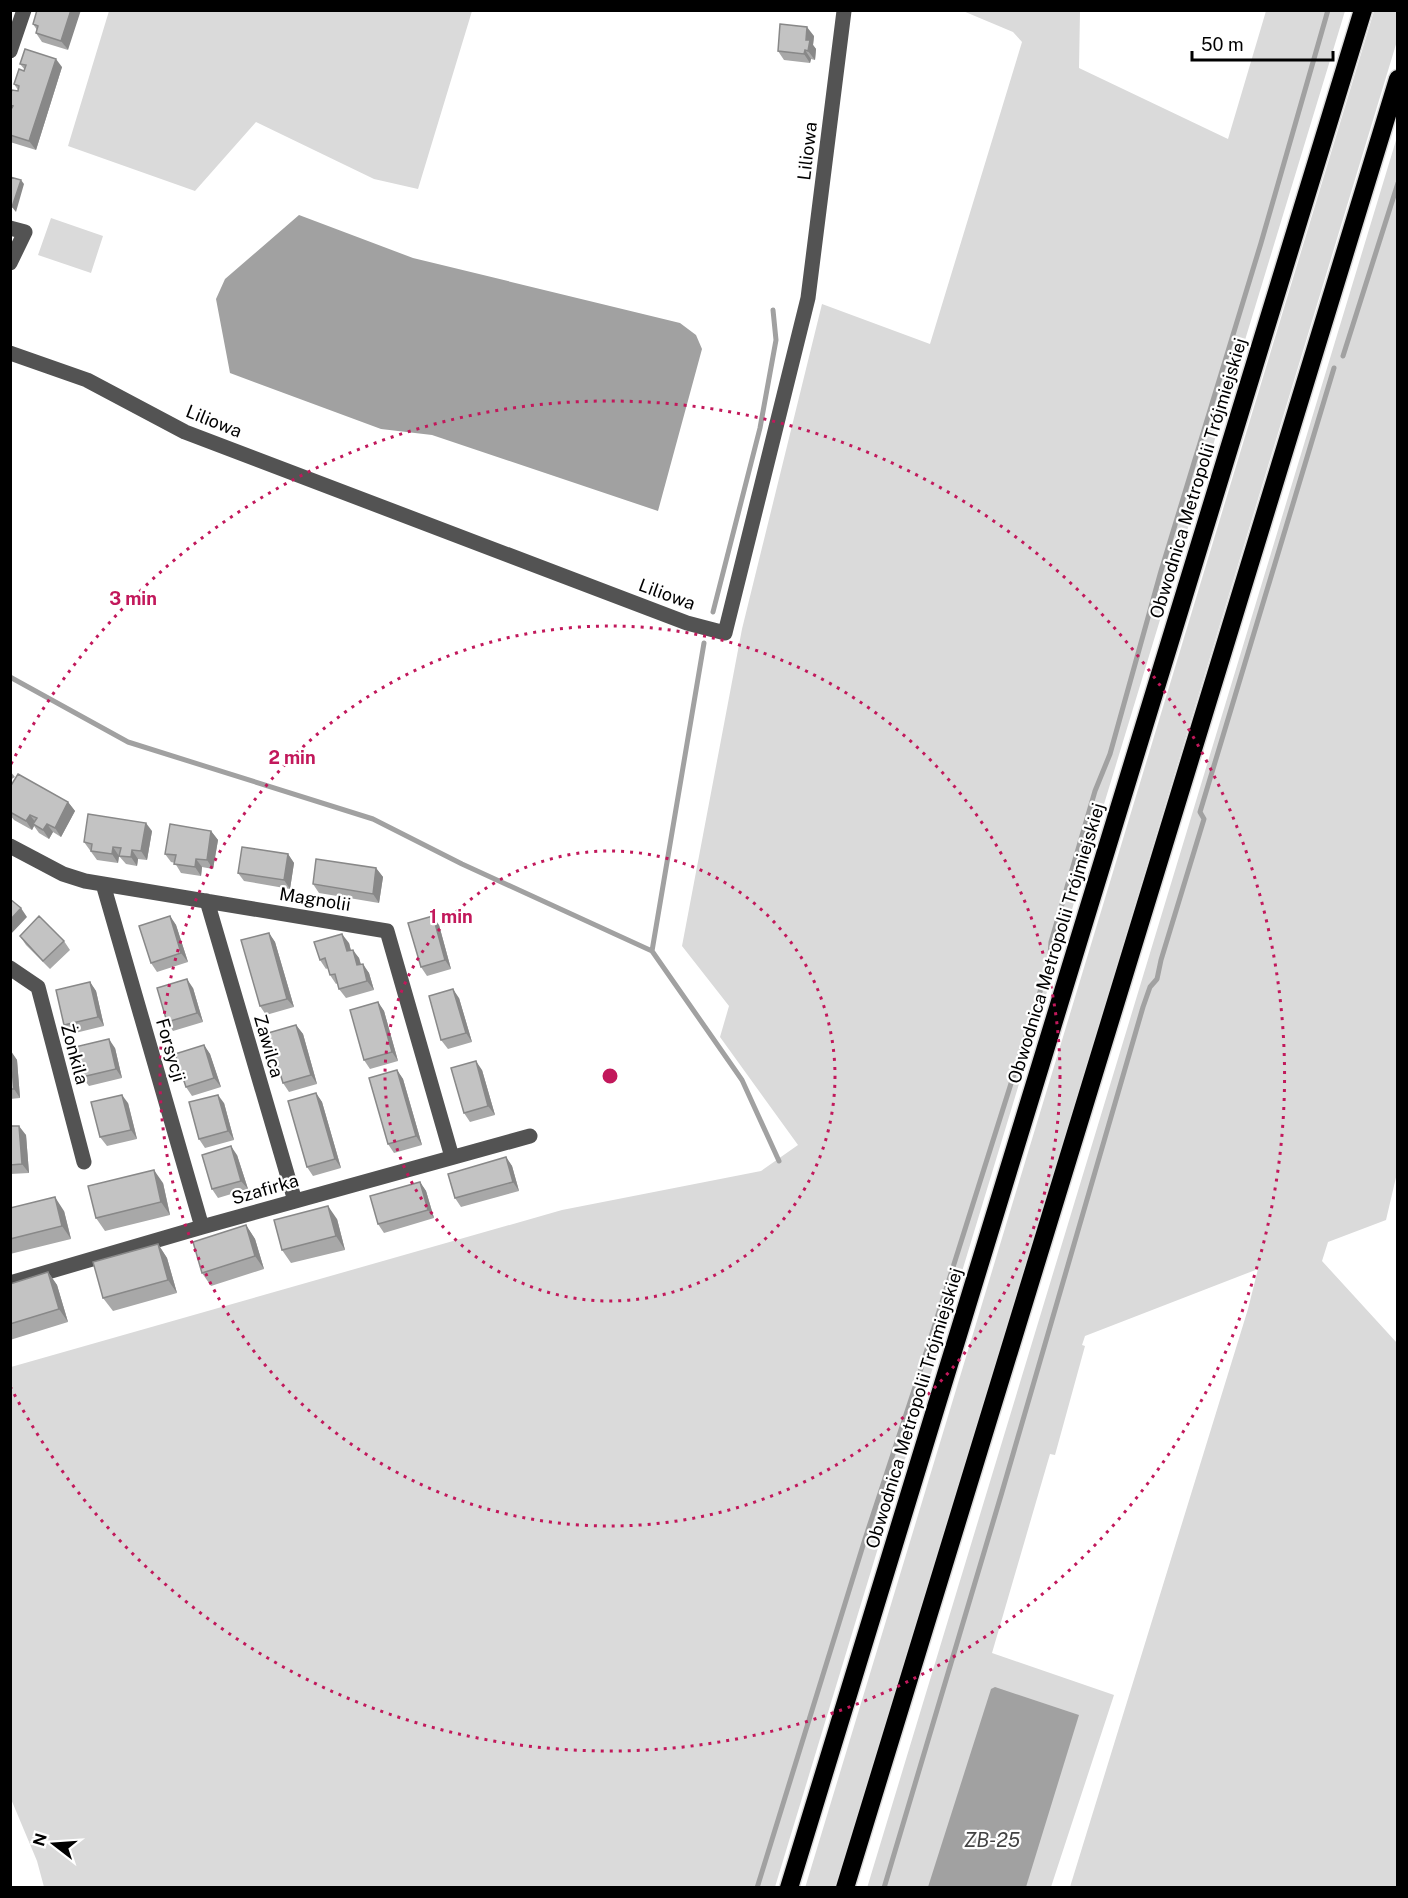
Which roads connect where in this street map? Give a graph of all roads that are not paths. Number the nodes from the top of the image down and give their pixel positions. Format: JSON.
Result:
{"nodes":[{"id":1,"x":24,"y":10,"type":"edge"},
{"id":2,"x":1363,"y":10,"type":"edge"},
{"id":3,"x":844,"y":11,"type":"edge"},
{"id":4,"x":12,"y":44,"type":"edge"},
{"id":5,"x":1398,"y":79,"type":"edge"},
{"id":6,"x":10,"y":228,"type":"edge"},
{"id":7,"x":10,"y":263,"type":"edge"},
{"id":8,"x":10,"y":353,"type":"edge"},
{"id":9,"x":10,"y":846,"type":"edge"},
{"id":10,"x":103,"y":884,"type":"junction"},
{"id":11,"x":207,"y":901,"type":"junction"},
{"id":12,"x":10,"y":968,"type":"edge"},
{"id":13,"x":530,"y":1136,"type":"dead end"},
{"id":14,"x":452,"y":1157,"type":"junction"},
{"id":15,"x":84,"y":1162,"type":"dead end"},
{"id":16,"x":295,"y":1201,"type":"junction"},
{"id":17,"x":202,"y":1227,"type":"junction"},
{"id":18,"x":10,"y":1283,"type":"edge"},
{"id":19,"x":789,"y":1887,"type":"edge"},
{"id":20,"x":844,"y":1887,"type":"edge"}],
"edges":[{"from":1,"to":4,"type":"street"},
{"from":2,"to":19,"type":"highway","name":"Obwodnica Metropolii Trójmiejskiej"},
{"from":3,"to":8,"type":"street","name":"Liliowa"},
{"from":5,"to":20,"type":"highway"},
{"from":6,"to":7,"type":"street"},
{"from":9,"to":10,"type":"street","name":"Magnolii"},
{"from":10,"to":11,"type":"street","name":"Magnolii"},
{"from":10,"to":17,"type":"street","name":"Forsycji"},
{"from":11,"to":14,"type":"street","name":"Magnolii"},
{"from":11,"to":16,"type":"street","name":"Zawilca"},
{"from":12,"to":15,"type":"street","name":"Żonkila"},
{"from":13,"to":14,"type":"street","name":"Szafirka"},
{"from":14,"to":16,"type":"street","name":"Szafirka"},
{"from":16,"to":17,"type":"street","name":"Szafirka"},
{"from":17,"to":18,"type":"street","name":"Szafirka"}]}
